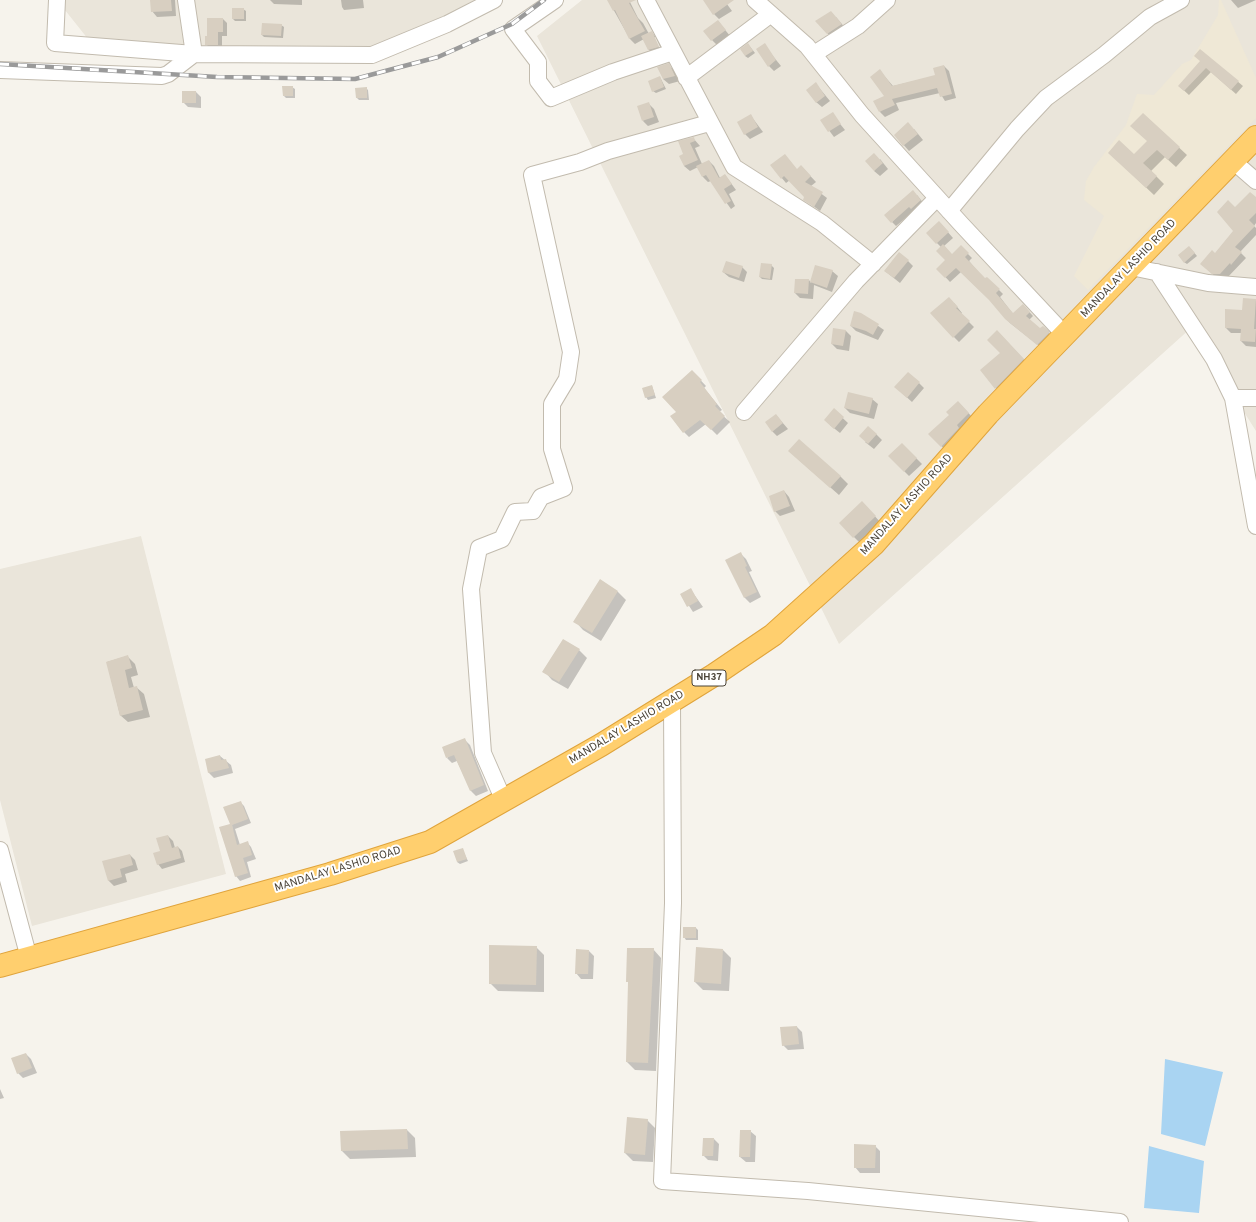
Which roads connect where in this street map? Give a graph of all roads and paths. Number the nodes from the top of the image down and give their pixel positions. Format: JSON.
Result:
{"nodes":[{"id":1,"x":57,"y":0,"type":"edge"},
{"id":2,"x":186,"y":0,"type":"edge"},
{"id":3,"x":494,"y":0,"type":"edge"},
{"id":4,"x":554,"y":0,"type":"edge"},
{"id":5,"x":646,"y":0,"type":"edge"},
{"id":6,"x":755,"y":0,"type":"edge"},
{"id":7,"x":887,"y":0,"type":"edge"},
{"id":8,"x":1181,"y":0,"type":"edge"},
{"id":9,"x":771,"y":14,"type":"junction"},
{"id":10,"x":673,"y":52,"type":"junction"},
{"id":11,"x":194,"y":54,"type":"junction"},
{"id":12,"x":814,"y":54,"type":"junction"},
{"id":13,"x":0,"y":70,"type":"edge"},
{"id":14,"x":686,"y":78,"type":"junction"},
{"id":15,"x":709,"y":123,"type":"junction"},
{"id":16,"x":1256,"y":137,"type":"edge"},
{"id":17,"x":1233,"y":162,"type":"junction"},
{"id":18,"x":1256,"y":181,"type":"edge"},
{"id":19,"x":937,"y":198,"type":"junction"},
{"id":20,"x":949,"y":211,"type":"junction"},
{"id":21,"x":872,"y":264,"type":"junction"},
{"id":22,"x":1131,"y":267,"type":"junction"},
{"id":23,"x":1157,"y":272,"type":"junction"},
{"id":24,"x":1256,"y":287,"type":"edge"},
{"id":25,"x":1065,"y":335,"type":"junction"},
{"id":26,"x":1232,"y":398,"type":"junction"},
{"id":27,"x":1256,"y":398,"type":"edge"},
{"id":28,"x":744,"y":412,"type":"dead end"},
{"id":29,"x":1252,"y":482,"type":"edge"},
{"id":30,"x":1256,"y":526,"type":"edge"},
{"id":31,"x":672,"y":701,"type":"junction"},
{"id":32,"x":504,"y":801,"type":"junction"},
{"id":33,"x":0,"y":850,"type":"edge"},
{"id":34,"x":29,"y":958,"type":"junction"},
{"id":35,"x":0,"y":966,"type":"edge"},
{"id":36,"x":1120,"y":1222,"type":"edge"}],
"edges":[{"from":1,"to":11,"type":"street"},
{"from":2,"to":11,"type":"street"},
{"from":3,"to":11,"type":"street"},
{"from":4,"to":10,"type":"street"},
{"from":5,"to":10,"type":"street"},
{"from":6,"to":9,"type":"street"},
{"from":7,"to":12,"type":"street"},
{"from":8,"to":20,"type":"street"},
{"from":9,"to":12,"type":"street"},
{"from":9,"to":14,"type":"street"},
{"from":10,"to":14,"type":"street"},
{"from":11,"to":13,"type":"street"},
{"from":12,"to":19,"type":"street"},
{"from":14,"to":15,"type":"street"},
{"from":15,"to":21,"type":"street"},
{"from":15,"to":32,"type":"street"},
{"from":16,"to":17,"type":"highway","name":"MANDALAY LASHIO ROAD","number":"NH37"},
{"from":17,"to":18,"type":"street"},
{"from":17,"to":22,"type":"highway","name":"MANDALAY LASHIO ROAD","number":"NH37"},
{"from":19,"to":20,"type":"street"},
{"from":19,"to":21,"type":"street"},
{"from":20,"to":25,"type":"street"},
{"from":21,"to":28,"type":"street"},
{"from":22,"to":23,"type":"street"},
{"from":22,"to":25,"type":"highway","name":"MANDALAY LASHIO ROAD","number":"NH37"},
{"from":23,"to":24,"type":"street"},
{"from":23,"to":26,"type":"street"},
{"from":25,"to":31,"type":"highway","name":"MANDALAY LASHIO ROAD","number":"NH37"},
{"from":26,"to":27,"type":"street"},
{"from":26,"to":29,"type":"street"},
{"from":29,"to":30,"type":"street"},
{"from":31,"to":32,"type":"highway","name":"MANDALAY LASHIO ROAD","number":"NH37"},
{"from":31,"to":36,"type":"street"},
{"from":32,"to":34,"type":"highway","name":"MANDALAY LASHIO ROAD","number":"NH37"},
{"from":33,"to":34,"type":"street"},
{"from":34,"to":35,"type":"highway","name":"MANDALAY LASHIO ROAD","number":"NH37"}]}
